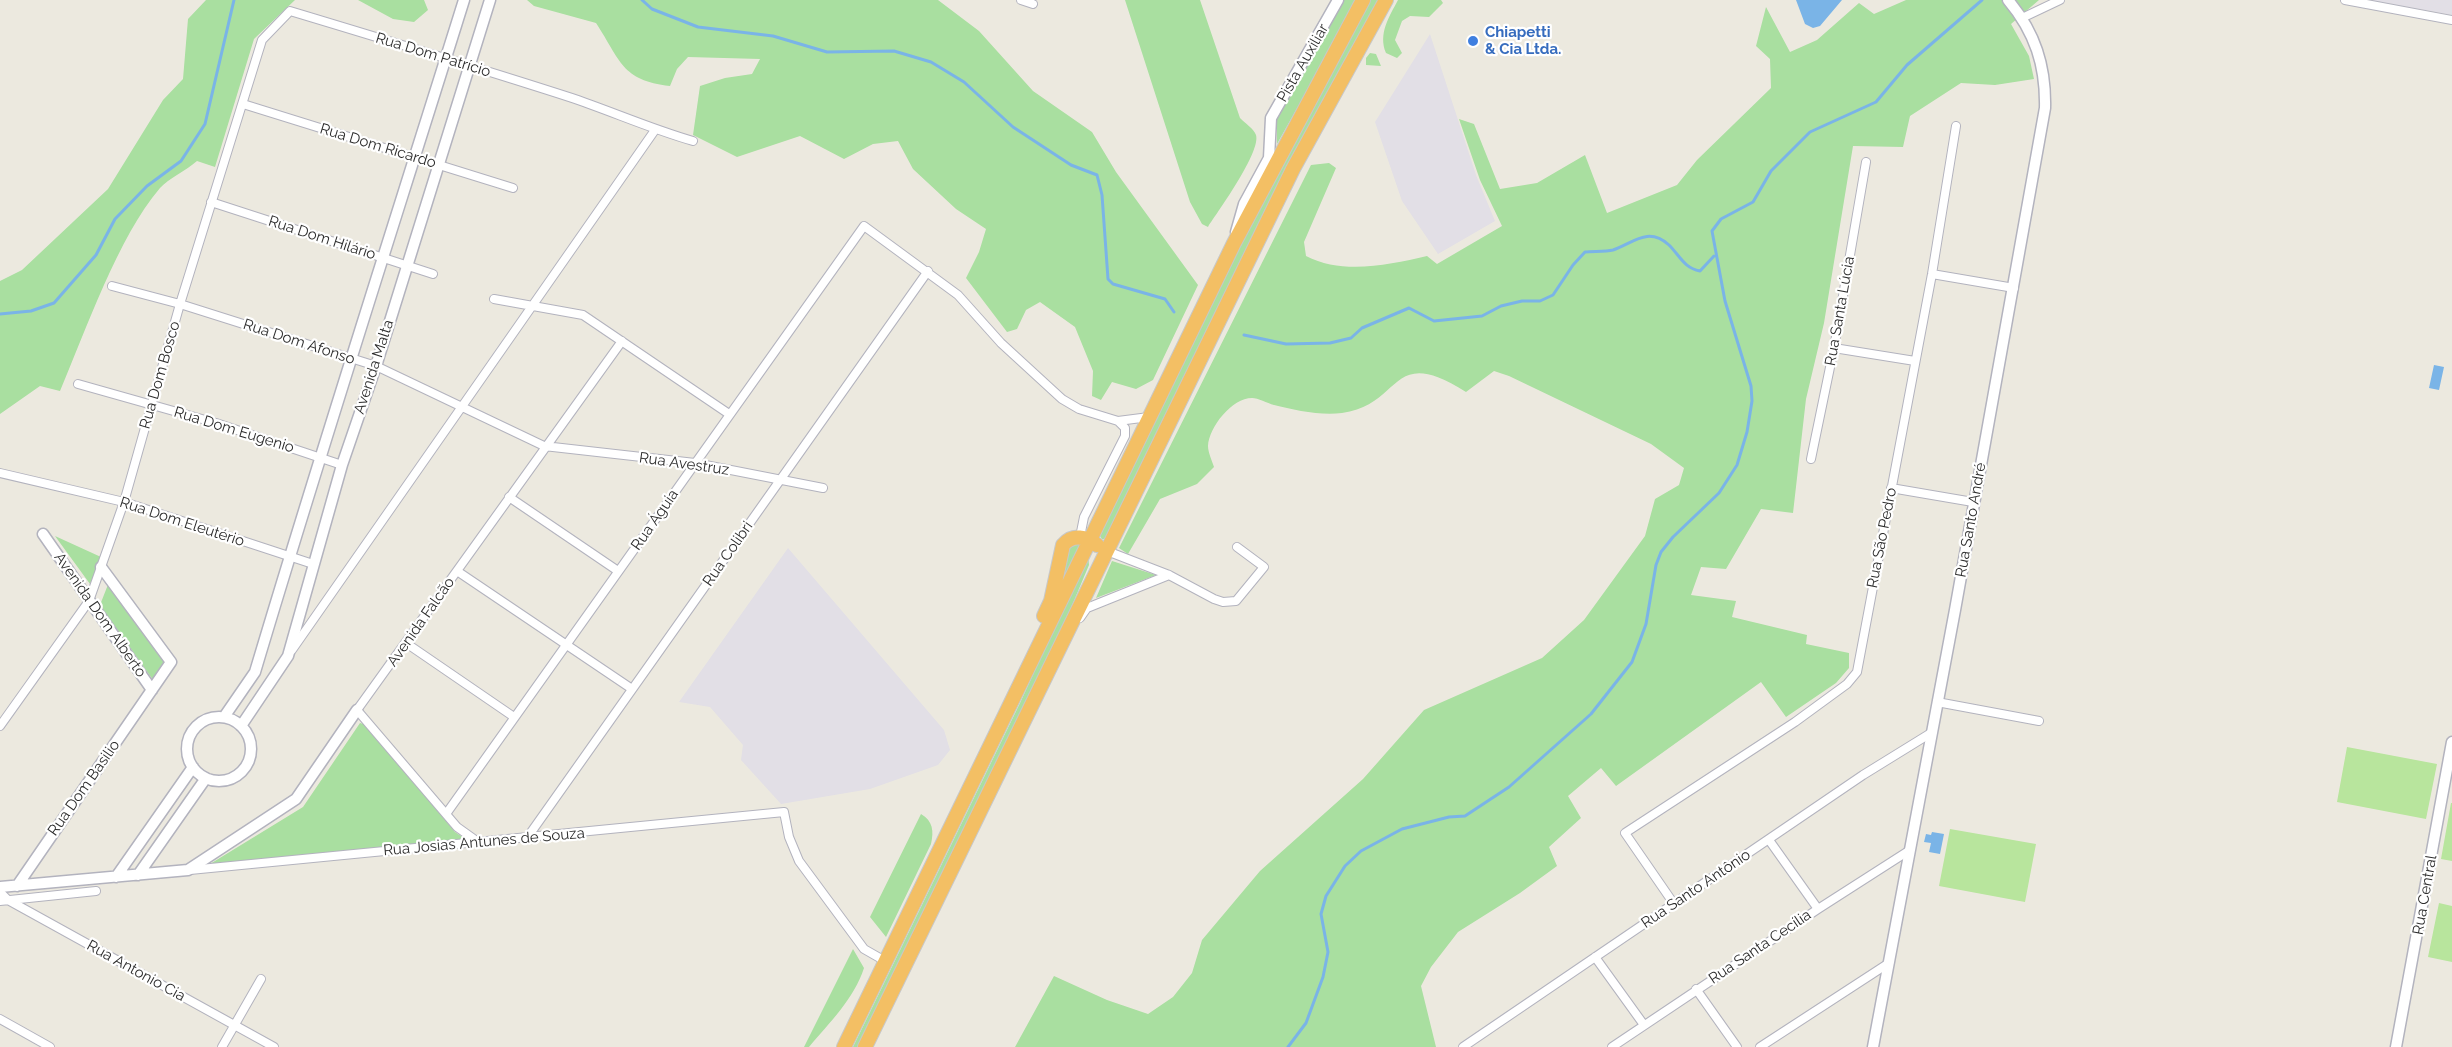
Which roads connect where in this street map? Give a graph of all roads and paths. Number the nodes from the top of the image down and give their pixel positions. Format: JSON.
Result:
{"nodes":[{"id":1,"x":464,"y":0,"type":"edge"},
{"id":2,"x":489,"y":0,"type":"edge"},
{"id":3,"x":1021,"y":0,"type":"edge"},
{"id":4,"x":1338,"y":0,"type":"edge"},
{"id":5,"x":1363,"y":0,"type":"edge"},
{"id":6,"x":1386,"y":0,"type":"edge"},
{"id":7,"x":2008,"y":0,"type":"edge"},
{"id":8,"x":2060,"y":0,"type":"edge"},
{"id":9,"x":2345,"y":0,"type":"edge"},
{"id":10,"x":1033,"y":4,"type":"dead end"},
{"id":11,"x":290,"y":12,"type":"joint"},
{"id":12,"x":2022,"y":18,"type":"junction"},
{"id":13,"x":2452,"y":20,"type":"edge"},
{"id":14,"x":446,"y":58,"type":"junction"},
{"id":15,"x":470,"y":65,"type":"junction"},
{"id":16,"x":243,"y":104,"type":"junction"},
{"id":17,"x":1956,"y":126,"type":"dead end"},
{"id":18,"x":656,"y":130,"type":"junction"},
{"id":19,"x":693,"y":141,"type":"dead end"},
{"id":20,"x":415,"y":158,"type":"junction"},
{"id":21,"x":1866,"y":162,"type":"dead end"},
{"id":22,"x":438,"y":165,"type":"junction"},
{"id":23,"x":513,"y":188,"type":"dead end"},
{"id":24,"x":211,"y":202,"type":"junction"},
{"id":25,"x":1234,"y":243,"type":"junction"},
{"id":26,"x":384,"y":258,"type":"junction"},
{"id":27,"x":407,"y":265,"type":"junction"},
{"id":28,"x":928,"y":271,"type":"junction"},
{"id":29,"x":433,"y":274,"type":"dead end"},
{"id":30,"x":1932,"y":274,"type":"junction"},
{"id":31,"x":112,"y":286,"type":"dead end"},
{"id":32,"x":2014,"y":288,"type":"junction"},
{"id":33,"x":494,"y":299,"type":"dead end"},
{"id":34,"x":180,"y":304,"type":"junction"},
{"id":35,"x":532,"y":306,"type":"junction"},
{"id":36,"x":622,"y":341,"type":"junction"},
{"id":37,"x":1834,"y":348,"type":"junction"},
{"id":38,"x":350,"y":358,"type":"junction"},
{"id":39,"x":1915,"y":361,"type":"junction"},
{"id":40,"x":376,"y":366,"type":"junction"},
{"id":41,"x":78,"y":384,"type":"dead end"},
{"id":42,"x":151,"y":405,"type":"junction"},
{"id":43,"x":462,"y":407,"type":"junction"},
{"id":44,"x":729,"y":414,"type":"junction"},
{"id":45,"x":1149,"y":417,"type":"junction"},
{"id":46,"x":1118,"y":421,"type":"junction"},
{"id":47,"x":544,"y":446,"type":"junction"},
{"id":48,"x":320,"y":458,"type":"junction"},
{"id":49,"x":1811,"y":459,"type":"dead end"},
{"id":50,"x":695,"y":463,"type":"junction"},
{"id":51,"x":342,"y":465,"type":"junction"},
{"id":52,"x":0,"y":473,"type":"edge"},
{"id":53,"x":780,"y":480,"type":"junction"},
{"id":54,"x":823,"y":488,"type":"dead end"},
{"id":55,"x":1891,"y":488,"type":"junction"},
{"id":56,"x":509,"y":497,"type":"junction"},
{"id":57,"x":124,"y":502,"type":"junction"},
{"id":58,"x":1973,"y":502,"type":"junction"},
{"id":59,"x":43,"y":534,"type":"dead end"},
{"id":60,"x":1093,"y":543,"type":"junction"},
{"id":61,"x":1237,"y":547,"type":"dead end"},
{"id":62,"x":289,"y":557,"type":"junction"},
{"id":63,"x":314,"y":564,"type":"junction"},
{"id":64,"x":101,"y":567,"type":"junction"},
{"id":65,"x":457,"y":571,"type":"junction"},
{"id":66,"x":618,"y":571,"type":"junction"},
{"id":67,"x":1170,"y":575,"type":"junction"},
{"id":68,"x":89,"y":601,"type":"junction"},
{"id":69,"x":406,"y":643,"type":"junction"},
{"id":70,"x":1061,"y":643,"type":"junction"},
{"id":71,"x":566,"y":644,"type":"junction"},
{"id":72,"x":288,"y":656,"type":"junction"},
{"id":73,"x":632,"y":689,"type":"junction"},
{"id":74,"x":152,"y":690,"type":"junction"},
{"id":75,"x":1937,"y":702,"type":"junction"},
{"id":76,"x":357,"y":710,"type":"junction"},
{"id":77,"x":224,"y":717,"type":"junction"},
{"id":78,"x":514,"y":717,"type":"junction"},
{"id":79,"x":2039,"y":721,"type":"dead end"},
{"id":80,"x":0,"y":726,"type":"edge"},
{"id":81,"x":241,"y":726,"type":"junction"},
{"id":82,"x":1931,"y":734,"type":"junction"},
{"id":83,"x":2452,"y":742,"type":"edge"},
{"id":84,"x":992,"y":743,"type":"junction"},
{"id":85,"x":193,"y":767,"type":"junction"},
{"id":86,"x":206,"y":778,"type":"junction"},
{"id":87,"x":446,"y":814,"type":"junction"},
{"id":88,"x":527,"y":838,"type":"junction"},
{"id":89,"x":1769,"y":840,"type":"junction"},
{"id":90,"x":478,"y":842,"type":"junction"},
{"id":91,"x":1910,"y":850,"type":"junction"},
{"id":92,"x":188,"y":870,"type":"junction"},
{"id":93,"x":138,"y":875,"type":"junction"},
{"id":94,"x":116,"y":877,"type":"junction"},
{"id":95,"x":17,"y":886,"type":"junction"},
{"id":96,"x":0,"y":887,"type":"edge"},
{"id":97,"x":96,"y":891,"type":"dead end"},
{"id":98,"x":0,"y":892,"type":"edge"},
{"id":99,"x":4,"y":900,"type":"edge"},
{"id":100,"x":1674,"y":904,"type":"junction"},
{"id":101,"x":1818,"y":909,"type":"junction"},
{"id":102,"x":1595,"y":957,"type":"junction"},
{"id":103,"x":885,"y":961,"type":"junction"},
{"id":104,"x":1889,"y":963,"type":"junction"},
{"id":105,"x":261,"y":979,"type":"dead end"},
{"id":106,"x":1696,"y":989,"type":"junction"},
{"id":107,"x":0,"y":1019,"type":"edge"},
{"id":108,"x":1644,"y":1024,"type":"junction"},
{"id":109,"x":234,"y":1025,"type":"junction"},
{"id":110,"x":50,"y":1047,"type":"edge"},
{"id":111,"x":222,"y":1047,"type":"edge"},
{"id":112,"x":274,"y":1047,"type":"edge"},
{"id":113,"x":844,"y":1047,"type":"edge"},
{"id":114,"x":865,"y":1047,"type":"edge"},
{"id":115,"x":1463,"y":1047,"type":"edge"},
{"id":116,"x":1612,"y":1047,"type":"edge"},
{"id":117,"x":1737,"y":1047,"type":"edge"},
{"id":118,"x":1760,"y":1047,"type":"edge"},
{"id":119,"x":1873,"y":1047,"type":"edge"},
{"id":120,"x":2396,"y":1047,"type":"edge"}],
"edges":[{"from":1,"to":14,"type":"street","name":"Avenida Malta"},
{"from":2,"to":15,"type":"street","name":"Avenida Malta"},
{"from":3,"to":10,"type":"street"},
{"from":4,"to":25,"type":"street","name":"Pista Auxiliar"},
{"from":5,"to":25,"type":"highway"},
{"from":6,"to":60,"type":"highway"},
{"from":7,"to":12,"type":"street","name":"Rua Santo André"},
{"from":8,"to":12,"type":"street"},
{"from":9,"to":13,"type":"street"},
{"from":11,"to":14,"type":"street","name":"Rua Dom Patrício"},
{"from":11,"to":16,"type":"street","name":"Rua Dom Bosco"},
{"from":12,"to":32,"type":"street","name":"Rua Santo André"},
{"from":14,"to":15,"type":"street","name":"Rua Dom Patrício"},
{"from":14,"to":20,"type":"street","name":"Avenida Malta"},
{"from":15,"to":18,"type":"street","name":"Rua Dom Patrício"},
{"from":15,"to":22,"type":"street","name":"Avenida Malta"},
{"from":16,"to":20,"type":"street","name":"Rua Dom Ricardo"},
{"from":16,"to":24,"type":"street","name":"Rua Dom Bosco"},
{"from":17,"to":30,"type":"street","name":"Rua São Pedro"},
{"from":18,"to":19,"type":"street","name":"Rua Dom Patrício"},
{"from":18,"to":35,"type":"street"},
{"from":20,"to":22,"type":"street","name":"Rua Dom Ricardo"},
{"from":20,"to":26,"type":"street","name":"Avenida Malta"},
{"from":21,"to":37,"type":"street","name":"Rua Santa Lúcia"},
{"from":22,"to":23,"type":"street","name":"Rua Dom Ricardo"},
{"from":22,"to":27,"type":"street","name":"Avenida Malta"},
{"from":24,"to":26,"type":"street","name":"Rua Dom Hilário"},
{"from":24,"to":34,"type":"street","name":"Rua Dom Bosco"},
{"from":25,"to":45,"type":"highway"},
{"from":26,"to":27,"type":"street","name":"Rua Dom Hilário"},
{"from":26,"to":38,"type":"street","name":"Avenida Malta"},
{"from":27,"to":29,"type":"street","name":"Rua Dom Hilário"},
{"from":27,"to":40,"type":"street","name":"Avenida Malta"},
{"from":28,"to":44,"type":"street","name":"Rua Águia"},
{"from":28,"to":46,"type":"street"},
{"from":28,"to":53,"type":"street","name":"Rua Colibri"},
{"from":30,"to":32,"type":"street"},
{"from":30,"to":39,"type":"street","name":"Rua São Pedro"},
{"from":31,"to":34,"type":"street","name":"Rua Dom Afonso"},
{"from":32,"to":58,"type":"street","name":"Rua Santo André"},
{"from":33,"to":35,"type":"street"},
{"from":34,"to":38,"type":"street","name":"Rua Dom Afonso"},
{"from":34,"to":42,"type":"street","name":"Rua Dom Bosco"},
{"from":35,"to":36,"type":"street"},
{"from":35,"to":43,"type":"street"},
{"from":36,"to":44,"type":"street"},
{"from":36,"to":47,"type":"street","name":"Avenida Falcão"},
{"from":37,"to":39,"type":"street"},
{"from":37,"to":49,"type":"street","name":"Rua Santa Lúcia"},
{"from":38,"to":40,"type":"street","name":"Rua Dom Afonso"},
{"from":38,"to":48,"type":"street","name":"Avenida Malta"},
{"from":39,"to":55,"type":"street","name":"Rua São Pedro"},
{"from":40,"to":43,"type":"street","name":"Rua Dom Afonso"},
{"from":40,"to":51,"type":"street","name":"Avenida Malta"},
{"from":41,"to":42,"type":"street","name":"Rua Dom Eugenio"},
{"from":42,"to":48,"type":"street","name":"Rua Dom Eugenio"},
{"from":42,"to":57,"type":"street","name":"Rua Dom Bosco"},
{"from":43,"to":47,"type":"street","name":"Rua Dom Afonso"},
{"from":43,"to":72,"type":"street"},
{"from":44,"to":50,"type":"street","name":"Rua Águia"},
{"from":45,"to":46,"type":"street"},
{"from":45,"to":60,"type":"highway"},
{"from":46,"to":60,"type":"street"},
{"from":47,"to":50,"type":"street","name":"Rua Avestruz"},
{"from":47,"to":56,"type":"street","name":"Avenida Falcão"},
{"from":48,"to":51,"type":"street","name":"Rua Dom Eugenio"},
{"from":48,"to":62,"type":"street","name":"Avenida Malta"},
{"from":50,"to":53,"type":"street","name":"Rua Avestruz"},
{"from":50,"to":66,"type":"street","name":"Rua Águia"},
{"from":51,"to":63,"type":"street","name":"Avenida Malta"},
{"from":52,"to":57,"type":"street","name":"Rua Dom Eleutério"},
{"from":53,"to":54,"type":"street","name":"Rua Avestruz"},
{"from":53,"to":73,"type":"street","name":"Rua Colibri"},
{"from":55,"to":58,"type":"street"},
{"from":55,"to":100,"type":"street","name":"Rua São Pedro"},
{"from":56,"to":65,"type":"street","name":"Avenida Falcão"},
{"from":56,"to":66,"type":"street"},
{"from":57,"to":62,"type":"street","name":"Rua Dom Eleutério"},
{"from":57,"to":64,"type":"street","name":"Rua Dom Bosco"},
{"from":58,"to":75,"type":"street","name":"Rua Santo André"},
{"from":59,"to":68,"type":"street","name":"Avenida Dom Alberto"},
{"from":60,"to":67,"type":"street"},
{"from":60,"to":70,"type":"highway"},
{"from":60,"to":84,"type":"highway"},
{"from":60,"to":84,"type":"highway"},
{"from":61,"to":67,"type":"street"},
{"from":62,"to":63,"type":"street","name":"Rua Dom Eleutério"},
{"from":62,"to":77,"type":"street","name":"Avenida Malta"},
{"from":63,"to":72,"type":"street","name":"Avenida Malta"},
{"from":64,"to":68,"type":"street","name":"Rua Dom Bosco"},
{"from":64,"to":74,"type":"street","name":"Avenida Dom Alberto"},
{"from":65,"to":69,"type":"street","name":"Avenida Falcão"},
{"from":65,"to":71,"type":"street"},
{"from":66,"to":71,"type":"street","name":"Rua Águia"},
{"from":67,"to":70,"type":"street"},
{"from":68,"to":74,"type":"street","name":"Avenida Dom Alberto"},
{"from":68,"to":80,"type":"street","name":"Rua Dom Bosco"},
{"from":69,"to":76,"type":"street","name":"Avenida Falcão"},
{"from":69,"to":78,"type":"street"},
{"from":70,"to":114,"type":"highway"},
{"from":71,"to":73,"type":"street"},
{"from":71,"to":78,"type":"street","name":"Rua Águia"},
{"from":72,"to":81,"type":"street","name":"Avenida Malta"},
{"from":73,"to":88,"type":"street","name":"Rua Colibri"},
{"from":74,"to":95,"type":"street","name":"Rua Dom Basilio"},
{"from":75,"to":79,"type":"street"},
{"from":75,"to":82,"type":"street","name":"Rua Santo André"},
{"from":76,"to":87,"type":"street"},
{"from":76,"to":92,"type":"street","name":"Avenida Falcão"},
{"from":77,"to":81,"type":"street"},
{"from":77,"to":85,"type":"street"},
{"from":78,"to":87,"type":"street","name":"Rua Águia"},
{"from":81,"to":86,"type":"street"},
{"from":82,"to":89,"type":"street","name":"Rua Santo Antônio"},
{"from":82,"to":91,"type":"street","name":"Rua Santo André"},
{"from":83,"to":120,"type":"street","name":"Rua Central"},
{"from":84,"to":103,"type":"highway"},
{"from":85,"to":86,"type":"street"},
{"from":85,"to":94,"type":"street"},
{"from":86,"to":93,"type":"street"},
{"from":87,"to":90,"type":"street"},
{"from":88,"to":90,"type":"street","name":"Rua Josias Antunes de Souza"},
{"from":88,"to":103,"type":"street","name":"Rua Josias Antunes de Souza"},
{"from":89,"to":100,"type":"street","name":"Rua Santo Antônio"},
{"from":89,"to":101,"type":"street"},
{"from":90,"to":92,"type":"street","name":"Rua Josias Antunes de Souza"},
{"from":91,"to":101,"type":"street","name":"Rua Santa Cecília"},
{"from":91,"to":104,"type":"street","name":"Rua Santo André"},
{"from":92,"to":93,"type":"street","name":"Rua Josias Antunes de Souza"},
{"from":93,"to":94,"type":"street","name":"Rua Josias Antunes de Souza"},
{"from":94,"to":95,"type":"street","name":"Rua Josias Antunes de Souza"},
{"from":95,"to":96,"type":"street","name":"Rua Josias Antunes de Souza"},
{"from":97,"to":99,"type":"street"},
{"from":98,"to":99,"type":"street","name":"Rua Antonio Cia"},
{"from":99,"to":109,"type":"street","name":"Rua Antonio Cia"},
{"from":100,"to":102,"type":"street","name":"Rua Santo Antônio"},
{"from":101,"to":106,"type":"street","name":"Rua Santa Cecília"},
{"from":102,"to":108,"type":"street"},
{"from":102,"to":115,"type":"street","name":"Rua Santo Antônio"},
{"from":103,"to":113,"type":"highway"},
{"from":104,"to":118,"type":"street"},
{"from":104,"to":119,"type":"street","name":"Rua Santo André"},
{"from":105,"to":109,"type":"street"},
{"from":106,"to":108,"type":"street","name":"Rua Santa Cecília"},
{"from":106,"to":117,"type":"street"},
{"from":107,"to":110,"type":"street"},
{"from":108,"to":116,"type":"street","name":"Rua Santa Cecília"},
{"from":109,"to":111,"type":"street"},
{"from":109,"to":112,"type":"street","name":"Rua Antonio Cia"}]}
